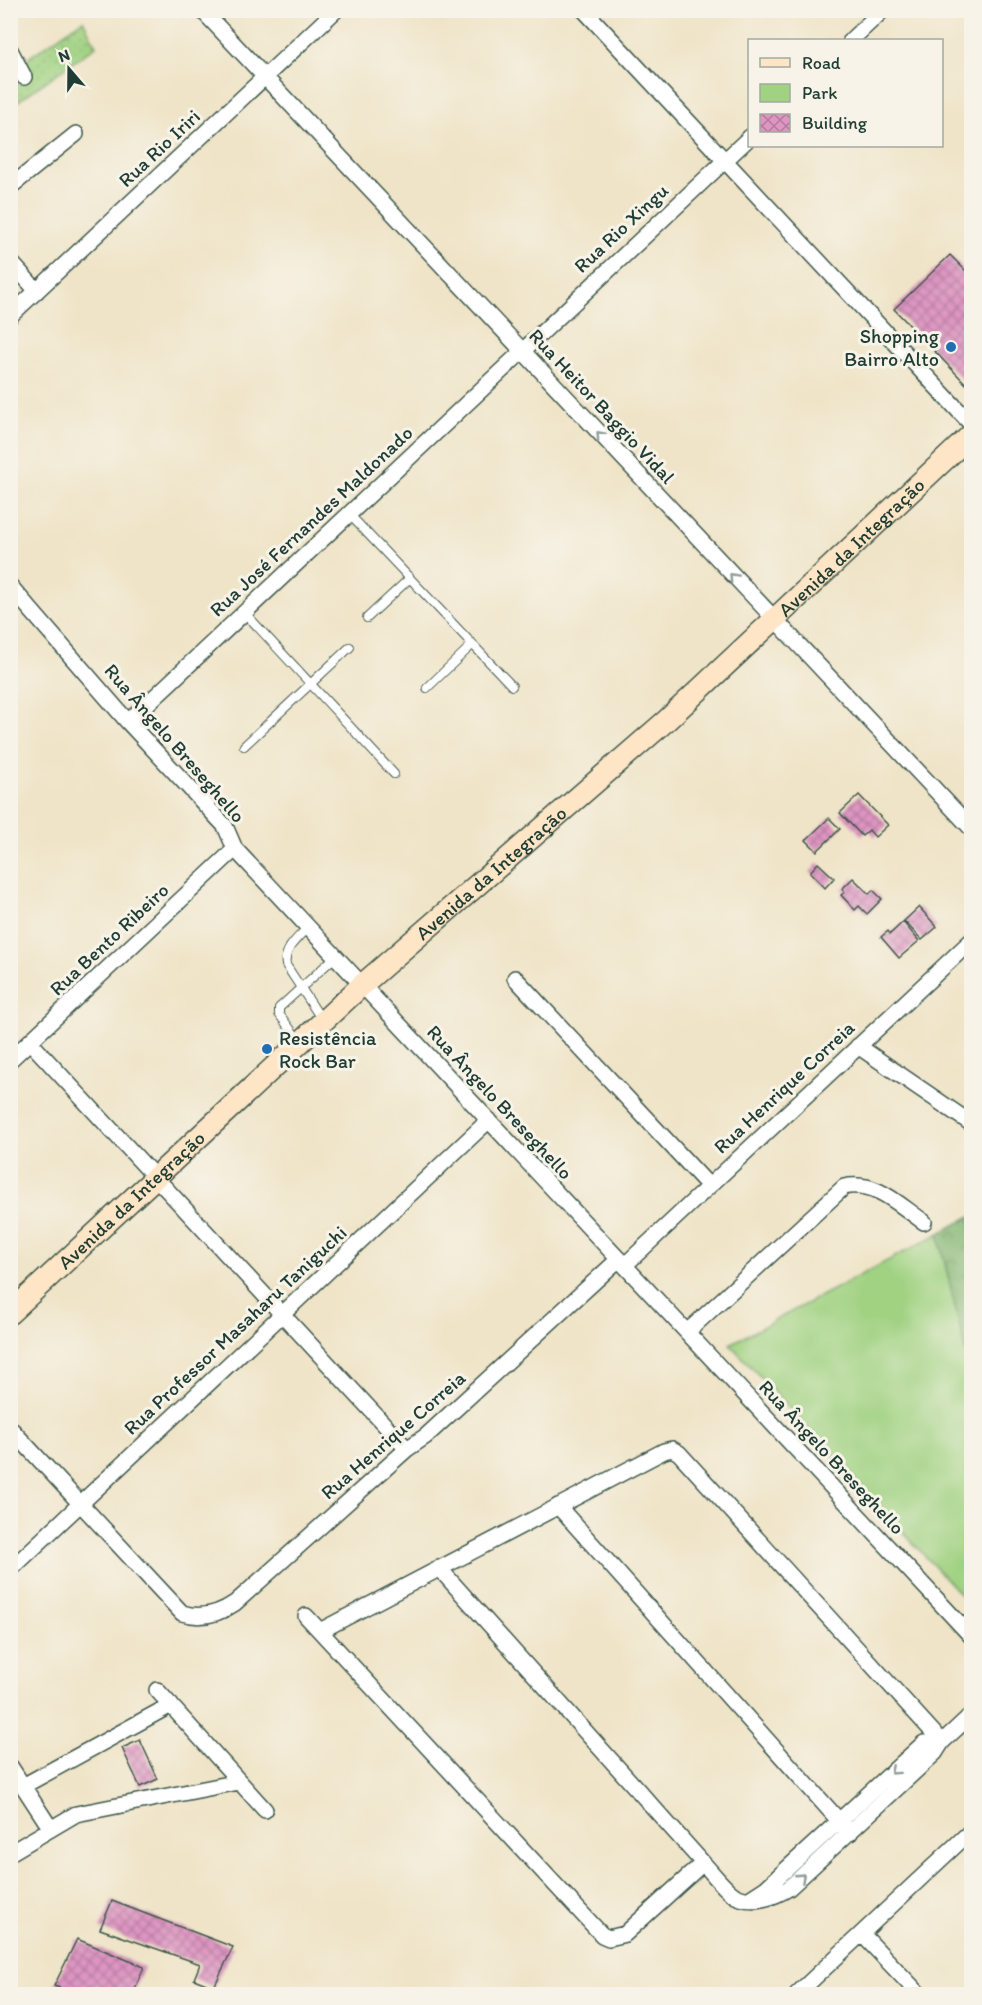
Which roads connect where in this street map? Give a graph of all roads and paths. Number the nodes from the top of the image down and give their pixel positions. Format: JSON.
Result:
{"nodes":[{"id":1,"x":202,"y":10,"type":"edge"},
{"id":2,"x":336,"y":10,"type":"edge"},
{"id":3,"x":584,"y":10,"type":"edge"},
{"id":4,"x":883,"y":10,"type":"edge"},
{"id":5,"x":853,"y":39,"type":"edge"},
{"id":6,"x":10,"y":50,"type":"edge"},
{"id":7,"x":24,"y":77,"type":"dead end"},
{"id":8,"x":265,"y":77,"type":"junction"},
{"id":9,"x":76,"y":134,"type":"dead end"},
{"id":10,"x":748,"y":139,"type":"edge"},
{"id":11,"x":724,"y":160,"type":"junction"},
{"id":12,"x":10,"y":187,"type":"edge"},
{"id":13,"x":10,"y":261,"type":"edge"},
{"id":14,"x":37,"y":291,"type":"junction"},
{"id":15,"x":10,"y":316,"type":"edge"},
{"id":16,"x":522,"y":351,"type":"junction"},
{"id":17,"x":972,"y":425,"type":"edge"},
{"id":18,"x":972,"y":434,"type":"edge"},
{"id":19,"x":349,"y":514,"type":"junction"},
{"id":20,"x":410,"y":578,"type":"junction"},
{"id":21,"x":10,"y":586,"type":"edge"},
{"id":22,"x":244,"y":612,"type":"junction"},
{"id":23,"x":367,"y":618,"type":"dead end"},
{"id":24,"x":773,"y":620,"type":"junction"},
{"id":25,"x":473,"y":644,"type":"junction"},
{"id":26,"x":350,"y":647,"type":"dead end"},
{"id":27,"x":310,"y":683,"type":"junction"},
{"id":28,"x":513,"y":686,"type":"dead end"},
{"id":29,"x":427,"y":688,"type":"dead end"},
{"id":30,"x":128,"y":722,"type":"junction"},
{"id":31,"x":244,"y":746,"type":"dead end"},
{"id":32,"x":394,"y":774,"type":"dead end"},
{"id":33,"x":972,"y":829,"type":"edge"},
{"id":34,"x":236,"y":849,"type":"junction"},
{"id":35,"x":308,"y":927,"type":"junction"},
{"id":36,"x":972,"y":940,"type":"edge"},
{"id":37,"x":336,"y":956,"type":"junction"},
{"id":38,"x":515,"y":978,"type":"dead end"},
{"id":39,"x":362,"y":985,"type":"junction"},
{"id":40,"x":301,"y":986,"type":"junction"},
{"id":41,"x":324,"y":1022,"type":"junction"},
{"id":42,"x":30,"y":1042,"type":"junction"},
{"id":43,"x":300,"y":1043,"type":"junction"},
{"id":44,"x":858,"y":1046,"type":"junction"},
{"id":45,"x":10,"y":1060,"type":"edge"},
{"id":46,"x":489,"y":1120,"type":"junction"},
{"id":47,"x":972,"y":1124,"type":"edge"},
{"id":48,"x":156,"y":1178,"type":"junction"},
{"id":49,"x":709,"y":1186,"type":"junction"},
{"id":50,"x":924,"y":1222,"type":"dead end"},
{"id":51,"x":622,"y":1262,"type":"junction"},
{"id":52,"x":10,"y":1312,"type":"edge"},
{"id":53,"x":282,"y":1314,"type":"junction"},
{"id":54,"x":687,"y":1332,"type":"junction"},
{"id":55,"x":10,"y":1428,"type":"edge"},
{"id":56,"x":407,"y":1449,"type":"junction"},
{"id":57,"x":81,"y":1503,"type":"junction"},
{"id":58,"x":558,"y":1506,"type":"junction"},
{"id":59,"x":439,"y":1568,"type":"junction"},
{"id":60,"x":10,"y":1570,"type":"edge"},
{"id":61,"x":306,"y":1616,"type":"dead end"},
{"id":62,"x":320,"y":1631,"type":"junction"},
{"id":63,"x":972,"y":1637,"type":"edge"},
{"id":64,"x":157,"y":1690,"type":"dead end"},
{"id":65,"x":171,"y":1706,"type":"junction"},
{"id":66,"x":970,"y":1719,"type":"edge"},
{"id":67,"x":942,"y":1742,"type":"junction"},
{"id":68,"x":10,"y":1767,"type":"edge"},
{"id":69,"x":239,"y":1782,"type":"junction"},
{"id":70,"x":23,"y":1786,"type":"junction"},
{"id":71,"x":265,"y":1810,"type":"dead end"},
{"id":72,"x":839,"y":1821,"type":"junction"},
{"id":73,"x":51,"y":1829,"type":"junction"},
{"id":74,"x":972,"y":1830,"type":"edge"},
{"id":75,"x":850,"y":1833,"type":"junction"},
{"id":76,"x":10,"y":1853,"type":"edge"},
{"id":77,"x":704,"y":1863,"type":"junction"},
{"id":78,"x":749,"y":1899,"type":"junction"},
{"id":79,"x":861,"y":1934,"type":"junction"},
{"id":80,"x":797,"y":1995,"type":"edge"},
{"id":81,"x":919,"y":1995,"type":"edge"}],
"edges":[{"from":1,"to":8,"type":"street","name":"Rua Heitor Baggio Vidal"},
{"from":2,"to":8,"type":"street","name":"Rua Rio Iriri"},
{"from":3,"to":11,"type":"street"},
{"from":4,"to":5,"type":"street"},
{"from":6,"to":7,"type":"street"},
{"from":8,"to":14,"type":"street","name":"Rua Rio Iriri"},
{"from":8,"to":16,"type":"street","name":"Rua Heitor Baggio Vidal"},
{"from":9,"to":12,"type":"street"},
{"from":10,"to":11,"type":"street","name":"Rua Rio Xingu"},
{"from":11,"to":16,"type":"street","name":"Rua Rio Xingu"},
{"from":11,"to":17,"type":"street"},
{"from":13,"to":14,"type":"street"},
{"from":14,"to":15,"type":"street","name":"Rua Rio Iriri"},
{"from":16,"to":19,"type":"street","name":"Rua José Fernandes Maldonado"},
{"from":24,"to":16,"type":"street","name":"Rua Heitor Baggio Vidal","one_way":true},
{"from":18,"to":24,"type":"main road","name":"Avenida da Integração"},
{"from":19,"to":20,"type":"lane"},
{"from":19,"to":22,"type":"street","name":"Rua José Fernandes Maldonado"},
{"from":20,"to":23,"type":"lane"},
{"from":20,"to":25,"type":"lane"},
{"from":21,"to":30,"type":"street","name":"Rua Ângelo Breseghello"},
{"from":22,"to":27,"type":"lane"},
{"from":22,"to":30,"type":"street","name":"Rua José Fernandes Maldonado"},
{"from":24,"to":33,"type":"street","name":"Rua Heitor Baggio Vidal"},
{"from":24,"to":39,"type":"main road","name":"Avenida da Integração"},
{"from":25,"to":28,"type":"lane"},
{"from":25,"to":29,"type":"lane"},
{"from":26,"to":27,"type":"lane"},
{"from":27,"to":31,"type":"lane"},
{"from":27,"to":32,"type":"lane"},
{"from":30,"to":34,"type":"street","name":"Rua Ângelo Breseghello"},
{"from":34,"to":35,"type":"street","name":"Rua Ângelo Breseghello"},
{"from":34,"to":42,"type":"street","name":"Rua Bento Ribeiro"},
{"from":35,"to":37,"type":"street","name":"Rua Ângelo Breseghello"},
{"from":35,"to":40,"type":"lane"},
{"from":36,"to":44,"type":"street","name":"Rua Henrique Correia"},
{"from":37,"to":39,"type":"street","name":"Rua Ângelo Breseghello"},
{"from":37,"to":40,"type":"lane"},
{"from":38,"to":49,"type":"street"},
{"from":39,"to":41,"type":"main road","name":"Avenida da Integração"},
{"from":39,"to":46,"type":"street","name":"Rua Ângelo Breseghello"},
{"from":40,"to":41,"type":"lane"},
{"from":40,"to":43,"type":"lane"},
{"from":41,"to":43,"type":"main road","name":"Avenida da Integração"},
{"from":42,"to":45,"type":"street","name":"Rua Bento Ribeiro"},
{"from":42,"to":48,"type":"street"},
{"from":43,"to":48,"type":"main road","name":"Avenida da Integração"},
{"from":44,"to":47,"type":"street"},
{"from":44,"to":49,"type":"street","name":"Rua Henrique Correia"},
{"from":46,"to":51,"type":"street","name":"Rua Ângelo Breseghello"},
{"from":46,"to":53,"type":"street","name":"Rua Professor Masaharu Taniguchi"},
{"from":48,"to":52,"type":"main road","name":"Avenida da Integração"},
{"from":48,"to":53,"type":"street"},
{"from":49,"to":51,"type":"street","name":"Rua Henrique Correia"},
{"from":50,"to":54,"type":"street"},
{"from":51,"to":54,"type":"street","name":"Rua Ângelo Breseghello"},
{"from":51,"to":56,"type":"street","name":"Rua Henrique Correia"},
{"from":53,"to":56,"type":"street"},
{"from":53,"to":57,"type":"street","name":"Rua Professor Masaharu Taniguchi"},
{"from":54,"to":63,"type":"street","name":"Rua Ângelo Breseghello"},
{"from":55,"to":57,"type":"street"},
{"from":56,"to":57,"type":"street","name":"Rua Henrique Correia"},
{"from":57,"to":60,"type":"street","name":"Rua Professor Masaharu Taniguchi"},
{"from":58,"to":59,"type":"street"},
{"from":58,"to":67,"type":"street"},
{"from":58,"to":72,"type":"street"},
{"from":59,"to":62,"type":"street"},
{"from":59,"to":77,"type":"street"},
{"from":61,"to":62,"type":"street"},
{"from":62,"to":77,"type":"street"},
{"from":64,"to":65,"type":"street"},
{"from":65,"to":69,"type":"street"},
{"from":65,"to":70,"type":"street"},
{"from":66,"to":67,"type":"street"},
{"from":67,"to":72,"type":"street","one_way":true},
{"from":67,"to":75,"type":"street"},
{"from":68,"to":70,"type":"street"},
{"from":69,"to":71,"type":"street"},
{"from":69,"to":73,"type":"street"},
{"from":70,"to":73,"type":"street"},
{"from":72,"to":75,"type":"street"},
{"from":72,"to":78,"type":"street"},
{"from":73,"to":76,"type":"street"},
{"from":74,"to":79,"type":"street"},
{"from":78,"to":75,"type":"street","one_way":true},
{"from":77,"to":78,"type":"street"},
{"from":79,"to":80,"type":"street"},
{"from":79,"to":81,"type":"street"}]}
